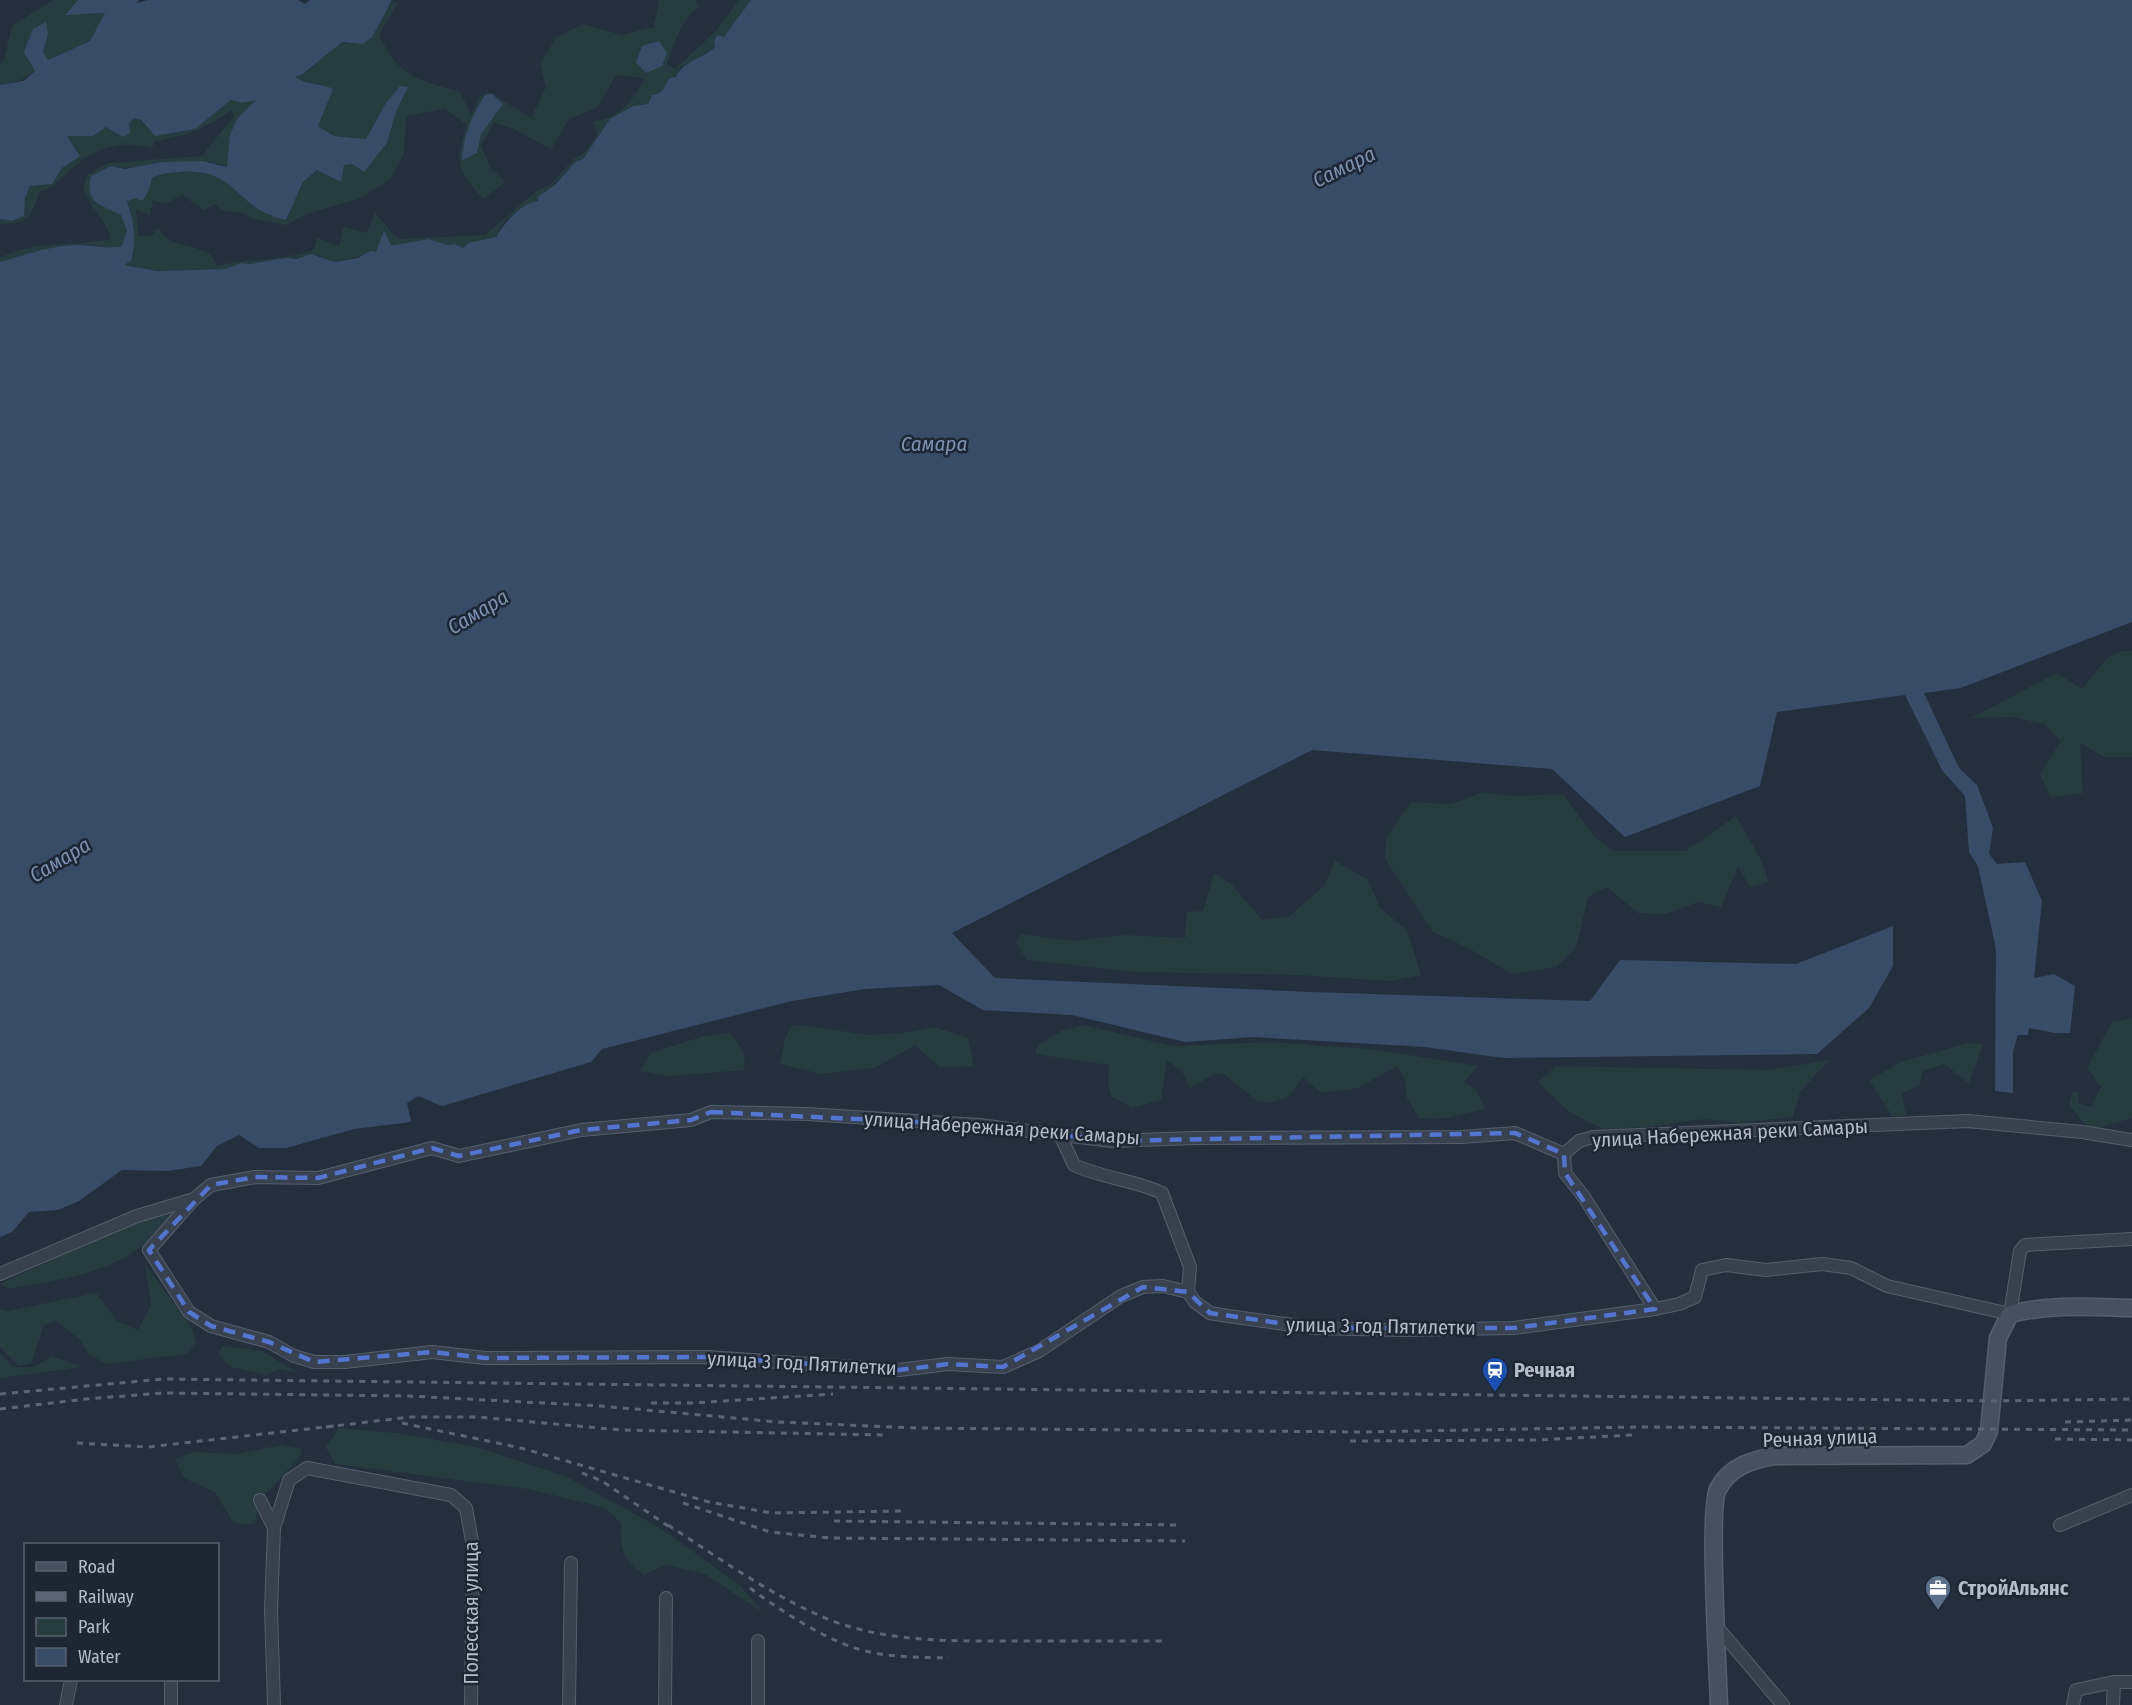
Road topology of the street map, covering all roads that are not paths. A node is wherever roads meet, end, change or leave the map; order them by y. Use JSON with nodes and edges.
{"nodes":[{"id":1,"x":1059,"y":1133,"type":"junction"},
{"id":2,"x":2132,"y":1140,"type":"edge"},
{"id":3,"x":1564,"y":1154,"type":"junction"},
{"id":4,"x":194,"y":1199,"type":"junction"},
{"id":5,"x":2132,"y":1239,"type":"edge"},
{"id":6,"x":0,"y":1274,"type":"edge"},
{"id":7,"x":1188,"y":1292,"type":"junction"},
{"id":8,"x":2132,"y":1308,"type":"edge"},
{"id":9,"x":1655,"y":1309,"type":"junction"},
{"id":10,"x":2010,"y":1314,"type":"junction"},
{"id":11,"x":2132,"y":1495,"type":"edge"},
{"id":12,"x":260,"y":1500,"type":"dead end"},
{"id":13,"x":2060,"y":1525,"type":"dead end"},
{"id":14,"x":274,"y":1528,"type":"junction"},
{"id":15,"x":571,"y":1563,"type":"dead end"},
{"id":16,"x":666,"y":1598,"type":"dead end"},
{"id":17,"x":1718,"y":1628,"type":"junction"},
{"id":18,"x":758,"y":1641,"type":"dead end"},
{"id":19,"x":71,"y":1681,"type":"edge"},
{"id":20,"x":171,"y":1681,"type":"edge"},
{"id":21,"x":2114,"y":1682,"type":"junction"},
{"id":22,"x":2132,"y":1682,"type":"edge"},
{"id":23,"x":66,"y":1705,"type":"edge"},
{"id":24,"x":171,"y":1705,"type":"edge"},
{"id":25,"x":274,"y":1705,"type":"edge"},
{"id":26,"x":471,"y":1705,"type":"edge"},
{"id":27,"x":569,"y":1705,"type":"edge"},
{"id":28,"x":665,"y":1705,"type":"edge"},
{"id":29,"x":758,"y":1705,"type":"edge"},
{"id":30,"x":1719,"y":1705,"type":"edge"},
{"id":31,"x":1782,"y":1705,"type":"edge"},
{"id":32,"x":2073,"y":1705,"type":"edge"},
{"id":33,"x":2113,"y":1705,"type":"edge"}],
"edges":[{"from":1,"to":3,"type":"street","name":"улица Набережная реки Самары"},
{"from":1,"to":4,"type":"street","name":"улица Набережная реки Самары"},
{"from":1,"to":7,"type":"street"},
{"from":2,"to":3,"type":"street","name":"улица Набережная реки Самары"},
{"from":3,"to":9,"type":"street"},
{"from":4,"to":6,"type":"street","name":"улица Набережная реки Самары"},
{"from":4,"to":7,"type":"street","name":"улица 3 год Пятилетки"},
{"from":5,"to":10,"type":"street"},
{"from":7,"to":9,"type":"street","name":"улица 3 год Пятилетки"},
{"from":8,"to":10,"type":"street"},
{"from":9,"to":10,"type":"street","name":"улица 3 год Пятилетки"},
{"from":10,"to":17,"type":"street","name":"Речная улица"},
{"from":11,"to":13,"type":"street"},
{"from":12,"to":14,"type":"street"},
{"from":14,"to":25,"type":"street"},
{"from":14,"to":26,"type":"street","name":"Полесская улица"},
{"from":15,"to":27,"type":"street"},
{"from":16,"to":28,"type":"street"},
{"from":17,"to":30,"type":"street","name":"Речная улица"},
{"from":17,"to":31,"type":"street"},
{"from":18,"to":29,"type":"street"},
{"from":19,"to":23,"type":"street"},
{"from":20,"to":24,"type":"street"},
{"from":21,"to":22,"type":"street"},
{"from":21,"to":32,"type":"street"},
{"from":21,"to":33,"type":"street"}]}
